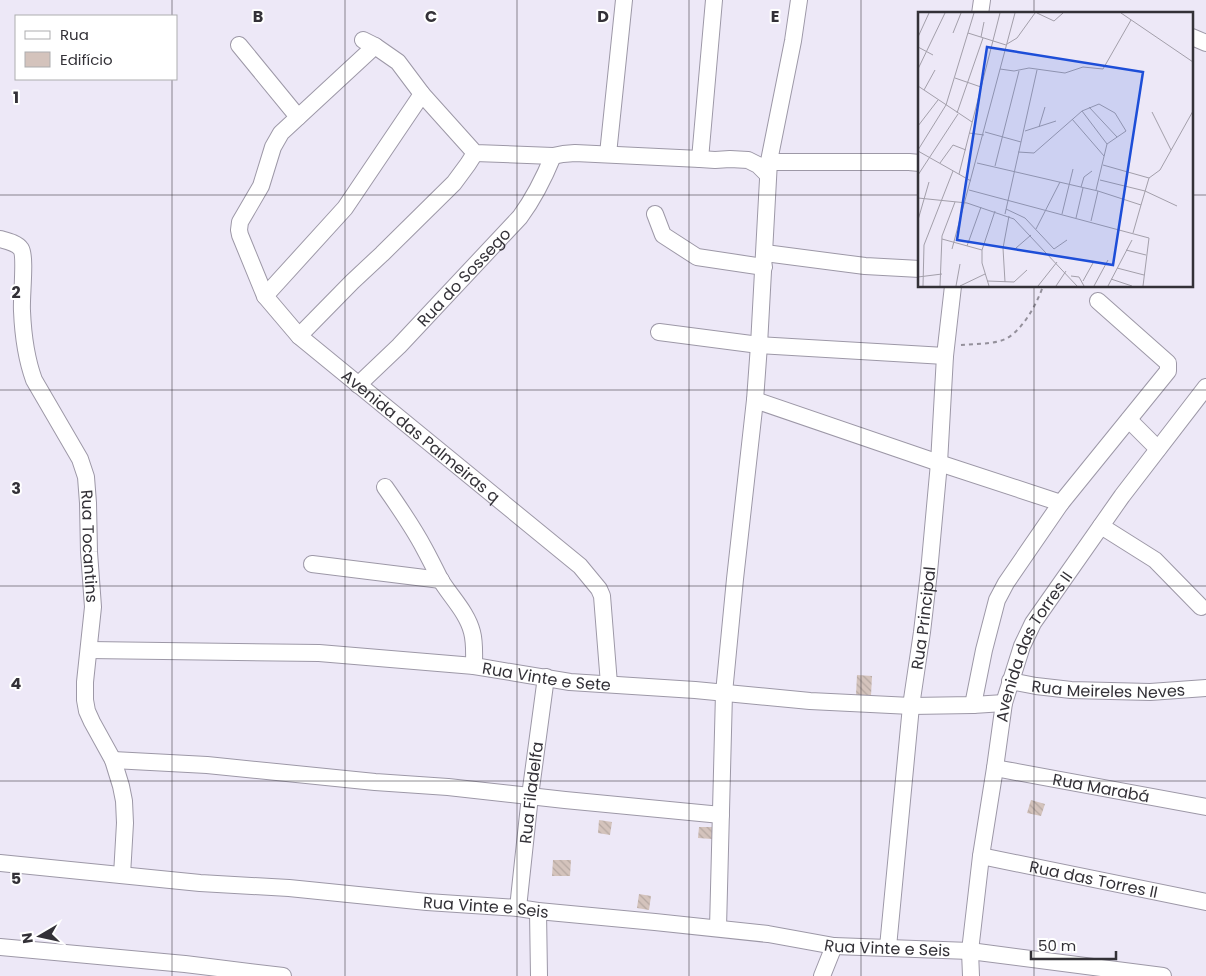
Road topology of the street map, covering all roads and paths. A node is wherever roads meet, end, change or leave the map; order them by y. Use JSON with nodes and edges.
{"nodes":[{"id":1,"x":624,"y":0,"type":"edge"},
{"id":2,"x":714,"y":0,"type":"edge"},
{"id":3,"x":800,"y":0,"type":"edge"},
{"id":4,"x":1194,"y":38,"type":"edge"},
{"id":5,"x":1206,"y":43,"type":"edge"},
{"id":6,"x":239,"y":45,"type":"dead end"},
{"id":7,"x":422,"y":94,"type":"junction"},
{"id":8,"x":298,"y":117,"type":"junction"},
{"id":9,"x":475,"y":153,"type":"junction"},
{"id":10,"x":608,"y":154,"type":"junction"},
{"id":11,"x":553,"y":156,"type":"junction"},
{"id":12,"x":700,"y":159,"type":"junction"},
{"id":13,"x":918,"y":163,"type":"edge"},
{"id":14,"x":769,"y":168,"type":"junction"},
{"id":15,"x":655,"y":214,"type":"dead end"},
{"id":16,"x":0,"y":239,"type":"edge"},
{"id":17,"x":764,"y":260,"type":"junction"},
{"id":18,"x":918,"y":269,"type":"edge"},
{"id":19,"x":953,"y":288,"type":"edge"},
{"id":20,"x":1042,"y":288,"type":"edge"},
{"id":21,"x":265,"y":296,"type":"junction"},
{"id":22,"x":1098,"y":301,"type":"dead end"},
{"id":23,"x":659,"y":332,"type":"dead end"},
{"id":24,"x":299,"y":336,"type":"junction"},
{"id":25,"x":759,"y":345,"type":"junction"},
{"id":26,"x":946,"y":351,"type":"junction"},
{"id":27,"x":358,"y":385,"type":"junction"},
{"id":28,"x":1206,"y":387,"type":"edge"},
{"id":29,"x":755,"y":400,"type":"junction"},
{"id":30,"x":1129,"y":420,"type":"junction"},
{"id":31,"x":1158,"y":449,"type":"junction"},
{"id":32,"x":939,"y":463,"type":"junction"},
{"id":33,"x":385,"y":487,"type":"dead end"},
{"id":34,"x":1061,"y":503,"type":"junction"},
{"id":35,"x":1101,"y":526,"type":"junction"},
{"id":36,"x":312,"y":564,"type":"dead end"},
{"id":37,"x":441,"y":580,"type":"junction"},
{"id":38,"x":1201,"y":607,"type":"dead end"},
{"id":39,"x":89,"y":650,"type":"junction"},
{"id":40,"x":474,"y":666,"type":"junction"},
{"id":41,"x":546,"y":677,"type":"junction"},
{"id":42,"x":1010,"y":681,"type":"junction"},
{"id":43,"x":609,"y":684,"type":"junction"},
{"id":44,"x":1206,"y":688,"type":"edge"},
{"id":45,"x":724,"y":694,"type":"junction"},
{"id":46,"x":1004,"y":703,"type":"junction"},
{"id":47,"x":973,"y":705,"type":"junction"},
{"id":48,"x":911,"y":706,"type":"junction"},
{"id":49,"x":113,"y":760,"type":"junction"},
{"id":50,"x":995,"y":768,"type":"junction"},
{"id":51,"x":530,"y":796,"type":"junction"},
{"id":52,"x":1206,"y":807,"type":"edge"},
{"id":53,"x":721,"y":815,"type":"junction"},
{"id":54,"x":981,"y":856,"type":"junction"},
{"id":55,"x":0,"y":863,"type":"edge"},
{"id":56,"x":122,"y":875,"type":"junction"},
{"id":57,"x":1206,"y":902,"type":"edge"},
{"id":58,"x":518,"y":908,"type":"junction"},
{"id":59,"x":538,"y":911,"type":"junction"},
{"id":60,"x":718,"y":928,"type":"junction"},
{"id":61,"x":834,"y":946,"type":"junction"},
{"id":62,"x":0,"y":947,"type":"edge"},
{"id":63,"x":888,"y":947,"type":"junction"},
{"id":64,"x":970,"y":951,"type":"junction"},
{"id":65,"x":246,"y":974,"type":"edge"},
{"id":66,"x":283,"y":976,"type":"edge"},
{"id":67,"x":539,"y":976,"type":"edge"},
{"id":68,"x":822,"y":976,"type":"edge"},
{"id":69,"x":971,"y":976,"type":"edge"},
{"id":70,"x":1163,"y":976,"type":"edge"}],
"edges":[{"from":1,"to":10,"type":"street"},
{"from":2,"to":12,"type":"street"},
{"from":3,"to":14,"type":"street"},
{"from":4,"to":5,"type":"street"},
{"from":6,"to":8,"type":"street"},
{"from":7,"to":8,"type":"street","name":"Avenida das Palmeiras q"},
{"from":7,"to":9,"type":"street"},
{"from":7,"to":21,"type":"street"},
{"from":8,"to":21,"type":"street","name":"Avenida das Palmeiras q"},
{"from":9,"to":11,"type":"street"},
{"from":9,"to":24,"type":"street"},
{"from":10,"to":11,"type":"street"},
{"from":10,"to":12,"type":"street"},
{"from":11,"to":27,"type":"street","name":"Rua do Sossego"},
{"from":12,"to":14,"type":"street"},
{"from":13,"to":14,"type":"street"},
{"from":14,"to":17,"type":"street"},
{"from":15,"to":17,"type":"street"},
{"from":16,"to":39,"type":"street","name":"Rua Tocantins"},
{"from":17,"to":18,"type":"street"},
{"from":17,"to":25,"type":"street"},
{"from":19,"to":26,"type":"street","name":"Rua Principal"},
{"from":20,"to":26,"type":"path"},
{"from":21,"to":24,"type":"street","name":"Avenida das Palmeiras q"},
{"from":22,"to":30,"type":"street"},
{"from":23,"to":25,"type":"street"},
{"from":24,"to":27,"type":"street","name":"Avenida das Palmeiras q"},
{"from":25,"to":26,"type":"street"},
{"from":25,"to":29,"type":"street"},
{"from":26,"to":32,"type":"street","name":"Rua Principal"},
{"from":27,"to":43,"type":"street","name":"Avenida das Palmeiras q"},
{"from":28,"to":31,"type":"street","name":"Avenida das Torres II"},
{"from":29,"to":32,"type":"street"},
{"from":29,"to":45,"type":"street"},
{"from":30,"to":31,"type":"street"},
{"from":30,"to":34,"type":"street"},
{"from":31,"to":35,"type":"street","name":"Avenida das Torres II"},
{"from":32,"to":34,"type":"street"},
{"from":32,"to":48,"type":"street","name":"Rua Principal"},
{"from":33,"to":37,"type":"street"},
{"from":34,"to":47,"type":"street"},
{"from":35,"to":38,"type":"street"},
{"from":35,"to":42,"type":"street","name":"Avenida das Torres II"},
{"from":36,"to":37,"type":"street"},
{"from":37,"to":40,"type":"street"},
{"from":39,"to":40,"type":"street","name":"Rua Vinte e Sete"},
{"from":39,"to":49,"type":"street","name":"Rua Tocantins"},
{"from":40,"to":41,"type":"street","name":"Rua Vinte e Sete"},
{"from":41,"to":43,"type":"street","name":"Rua Vinte e Sete"},
{"from":41,"to":51,"type":"street","name":"Rua Filadelfa"},
{"from":42,"to":44,"type":"street","name":"Rua Meireles Neves"},
{"from":42,"to":46,"type":"street","name":"Avenida das Torres II"},
{"from":43,"to":45,"type":"street","name":"Rua Vinte e Sete"},
{"from":45,"to":48,"type":"street","name":"Rua Vinte e Sete"},
{"from":45,"to":53,"type":"street"},
{"from":46,"to":47,"type":"street","name":"Rua Vinte e Sete"},
{"from":46,"to":50,"type":"street","name":"Avenida das Torres II"},
{"from":47,"to":48,"type":"street","name":"Rua Vinte e Sete"},
{"from":48,"to":63,"type":"street","name":"Rua Principal"},
{"from":49,"to":51,"type":"street"},
{"from":49,"to":56,"type":"street","name":"Rua Tocantins"},
{"from":50,"to":52,"type":"street","name":"Rua Marabá"},
{"from":50,"to":54,"type":"street","name":"Avenida das Torres II"},
{"from":51,"to":53,"type":"street"},
{"from":51,"to":58,"type":"street","name":"Rua Filadelfa"},
{"from":53,"to":60,"type":"street"},
{"from":54,"to":57,"type":"street","name":"Rua das Torres II"},
{"from":54,"to":64,"type":"street","name":"Avenida das Torres II"},
{"from":55,"to":56,"type":"street","name":"Rua Vinte e Seis"},
{"from":56,"to":58,"type":"street","name":"Rua Vinte e Seis"},
{"from":58,"to":59,"type":"street","name":"Rua Vinte e Seis"},
{"from":59,"to":60,"type":"street","name":"Rua Vinte e Seis"},
{"from":59,"to":67,"type":"street"},
{"from":60,"to":61,"type":"street","name":"Rua Vinte e Seis"},
{"from":61,"to":63,"type":"street","name":"Rua Vinte e Seis"},
{"from":61,"to":68,"type":"street"},
{"from":62,"to":65,"type":"street"},
{"from":63,"to":64,"type":"street","name":"Rua Vinte e Seis"},
{"from":64,"to":69,"type":"street","name":"Avenida das Torres II"},
{"from":64,"to":70,"type":"street","name":"Rua Vinte e Seis"},
{"from":65,"to":66,"type":"street"}]}
